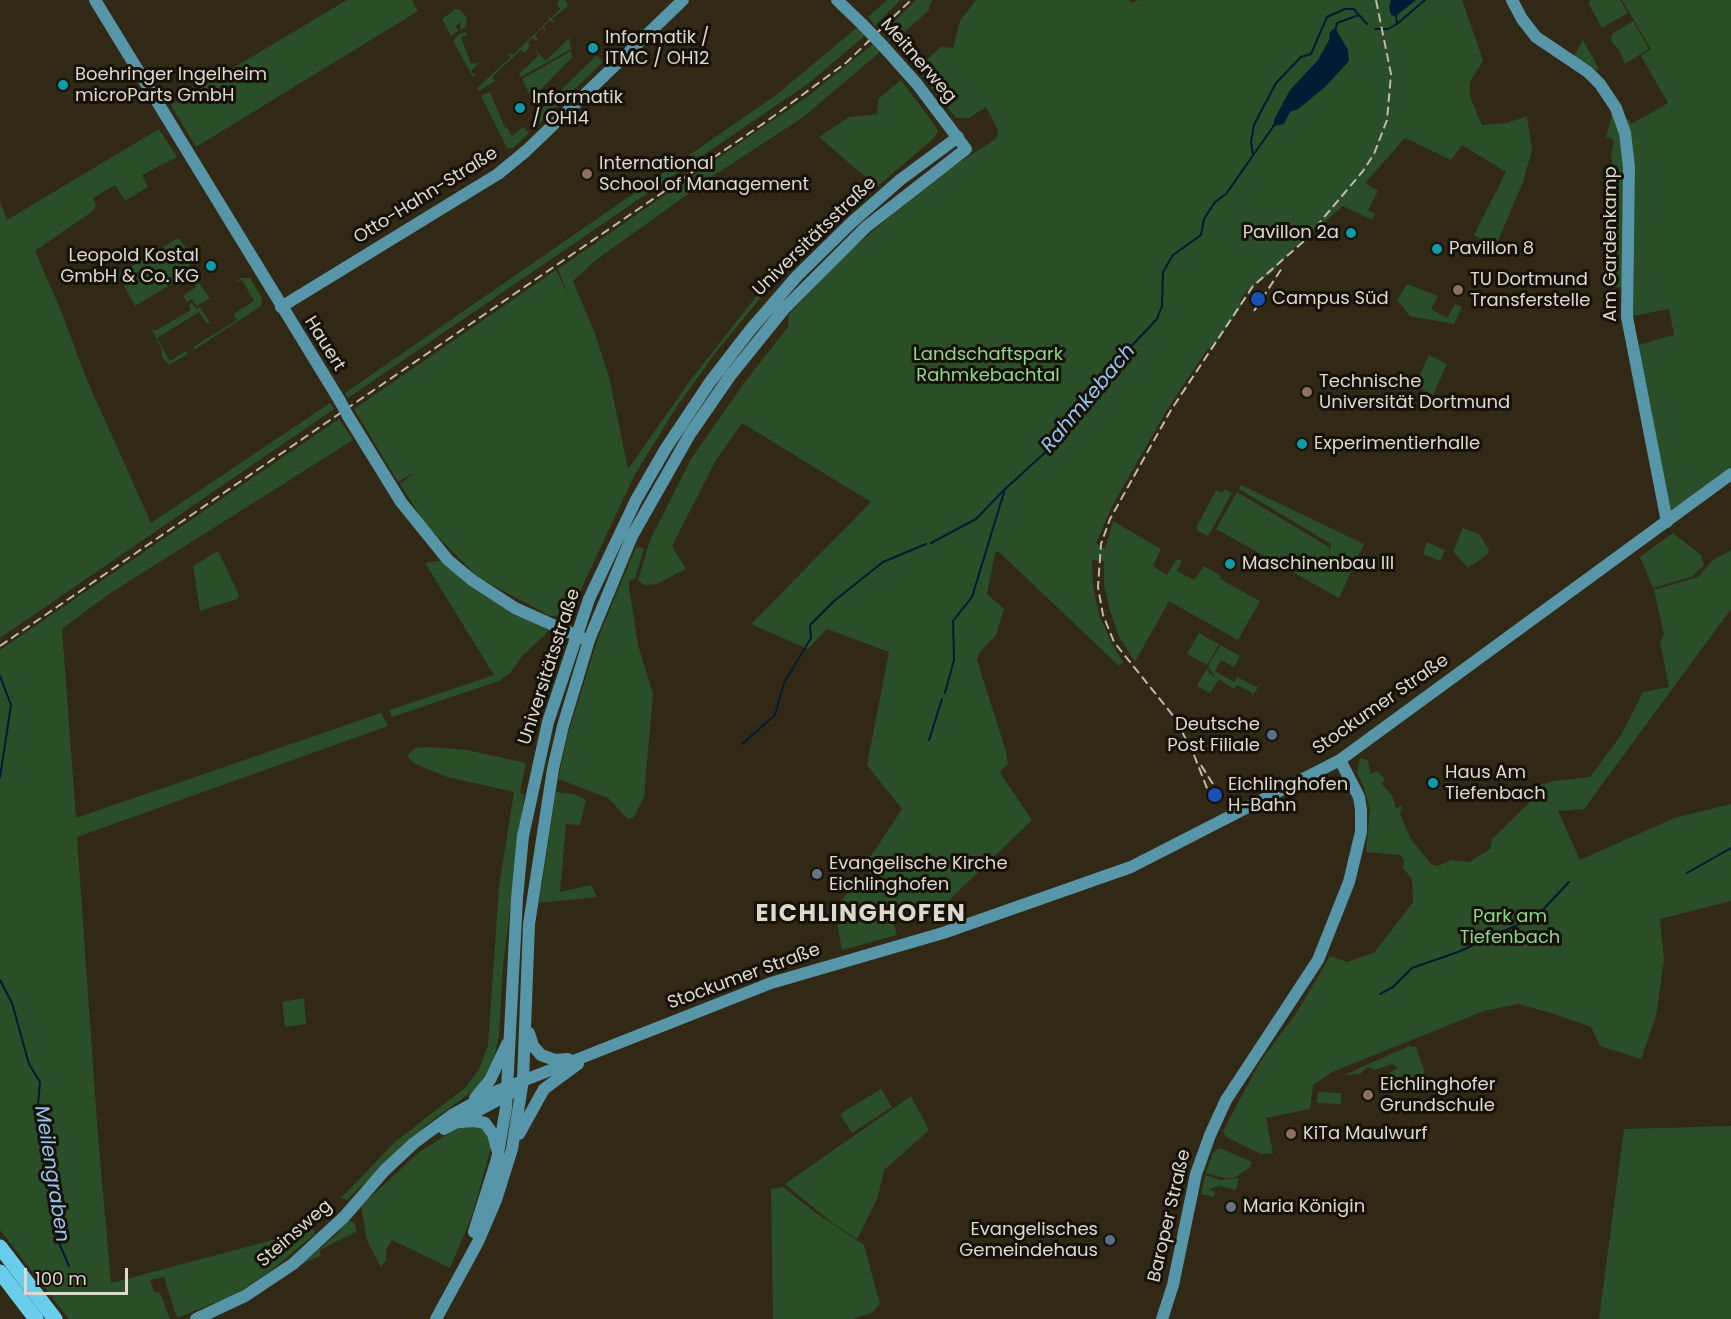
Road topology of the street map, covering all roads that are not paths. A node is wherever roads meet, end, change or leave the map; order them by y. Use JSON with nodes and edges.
{"nodes":[{"id":1,"x":95,"y":0,"type":"edge"},
{"id":2,"x":683,"y":0,"type":"edge"},
{"id":3,"x":837,"y":0,"type":"edge"},
{"id":4,"x":1512,"y":0,"type":"edge"},
{"id":5,"x":958,"y":137,"type":"junction"},
{"id":6,"x":966,"y":149,"type":"joint"},
{"id":7,"x":281,"y":307,"type":"junction"},
{"id":8,"x":1731,"y":474,"type":"edge"},
{"id":9,"x":1667,"y":522,"type":"junction"},
{"id":10,"x":540,"y":620,"type":"junction"},
{"id":11,"x":575,"y":635,"type":"junction"},
{"id":12,"x":589,"y":640,"type":"junction"},
{"id":13,"x":568,"y":658,"type":"junction"},
{"id":14,"x":1340,"y":760,"type":"junction"},
{"id":15,"x":527,"y":1027,"type":"junction"},
{"id":16,"x":509,"y":1037,"type":"junction"},
{"id":17,"x":577,"y":1062,"type":"junction"},
{"id":18,"x":522,"y":1084,"type":"junction"},
{"id":19,"x":508,"y":1090,"type":"junction"},
{"id":20,"x":465,"y":1107,"type":"junction"},
{"id":21,"x":456,"y":1122,"type":"junction"},
{"id":22,"x":512,"y":1149,"type":"junction"},
{"id":23,"x":497,"y":1159,"type":"junction"},
{"id":24,"x":377,"y":1181,"type":"junction"},
{"id":25,"x":0,"y":1247,"type":"edge"},
{"id":26,"x":464,"y":1265,"type":"junction"},
{"id":27,"x":0,"y":1272,"type":"edge"},
{"id":28,"x":36,"y":1319,"type":"edge"},
{"id":29,"x":55,"y":1319,"type":"edge"},
{"id":30,"x":196,"y":1319,"type":"edge"},
{"id":31,"x":436,"y":1319,"type":"edge"},
{"id":32,"x":1162,"y":1319,"type":"edge"}],
"edges":[{"from":1,"to":7,"type":"main road","name":"Hauert"},
{"from":2,"to":7,"type":"main road","name":"Otto-Hahn-Straße"},
{"from":3,"to":5,"type":"main road","name":"Meitnerweg","bridge":true},
{"from":4,"to":9,"type":"main road","name":"Am Gardenkamp"},
{"from":5,"to":6,"type":"main road","name":"Meitnerweg"},
{"from":5,"to":11,"type":"main road","name":"Universitätsstraße"},
{"from":6,"to":12,"type":"main road","name":"Universitätsstraße"},
{"from":7,"to":10,"type":"main road","name":"Hauert","bridge":true},
{"from":8,"to":9,"type":"main road","name":"Stockumer Straße"},
{"from":9,"to":14,"type":"main road","name":"Stockumer Straße"},
{"from":10,"to":11,"type":"main road","name":"Hauert"},
{"from":10,"to":13,"type":"main road"},
{"from":11,"to":12,"type":"main road","name":"Hauert"},
{"from":11,"to":13,"type":"main road","name":"Universitätsstraße"},
{"from":12,"to":15,"type":"main road","name":"Universitätsstraße"},
{"from":13,"to":16,"type":"main road","name":"Universitätsstraße"},
{"from":14,"to":17,"type":"main road","name":"Stockumer Straße"},
{"from":14,"to":32,"type":"main road","name":"Baroper Straße"},
{"from":15,"to":17,"type":"main road","name":"Universitätsstraße"},
{"from":15,"to":18,"type":"main road","name":"Universitätsstraße"},
{"from":16,"to":19,"type":"main road","name":"Universitätsstraße"},
{"from":16,"to":20,"type":"main road"},
{"from":17,"to":18,"type":"main road","name":"Stockumer Straße"},
{"from":17,"to":22,"type":"main road"},
{"from":18,"to":19,"type":"main road","name":"Stockumer Straße"},
{"from":18,"to":22,"type":"main road","name":"Universitätsstraße"},
{"from":19,"to":20,"type":"main road","name":"Steinsweg"},
{"from":19,"to":21,"type":"main road","name":"Steinsweg"},
{"from":19,"to":23,"type":"main road","name":"Universitätsstraße"},
{"from":20,"to":24,"type":"main road","name":"Steinsweg"},
{"from":21,"to":23,"type":"main road"},
{"from":21,"to":24,"type":"main road","name":"Steinsweg"},
{"from":22,"to":26,"type":"main road","name":"Universitätsstraße"},
{"from":23,"to":26,"type":"main road","name":"Universitätsstraße"},
{"from":24,"to":30,"type":"main road","name":"Steinsweg"},
{"from":25,"to":29,"type":"highway"},
{"from":26,"to":31,"type":"main road","name":"Universitätsstraße"},
{"from":27,"to":28,"type":"highway"}]}
